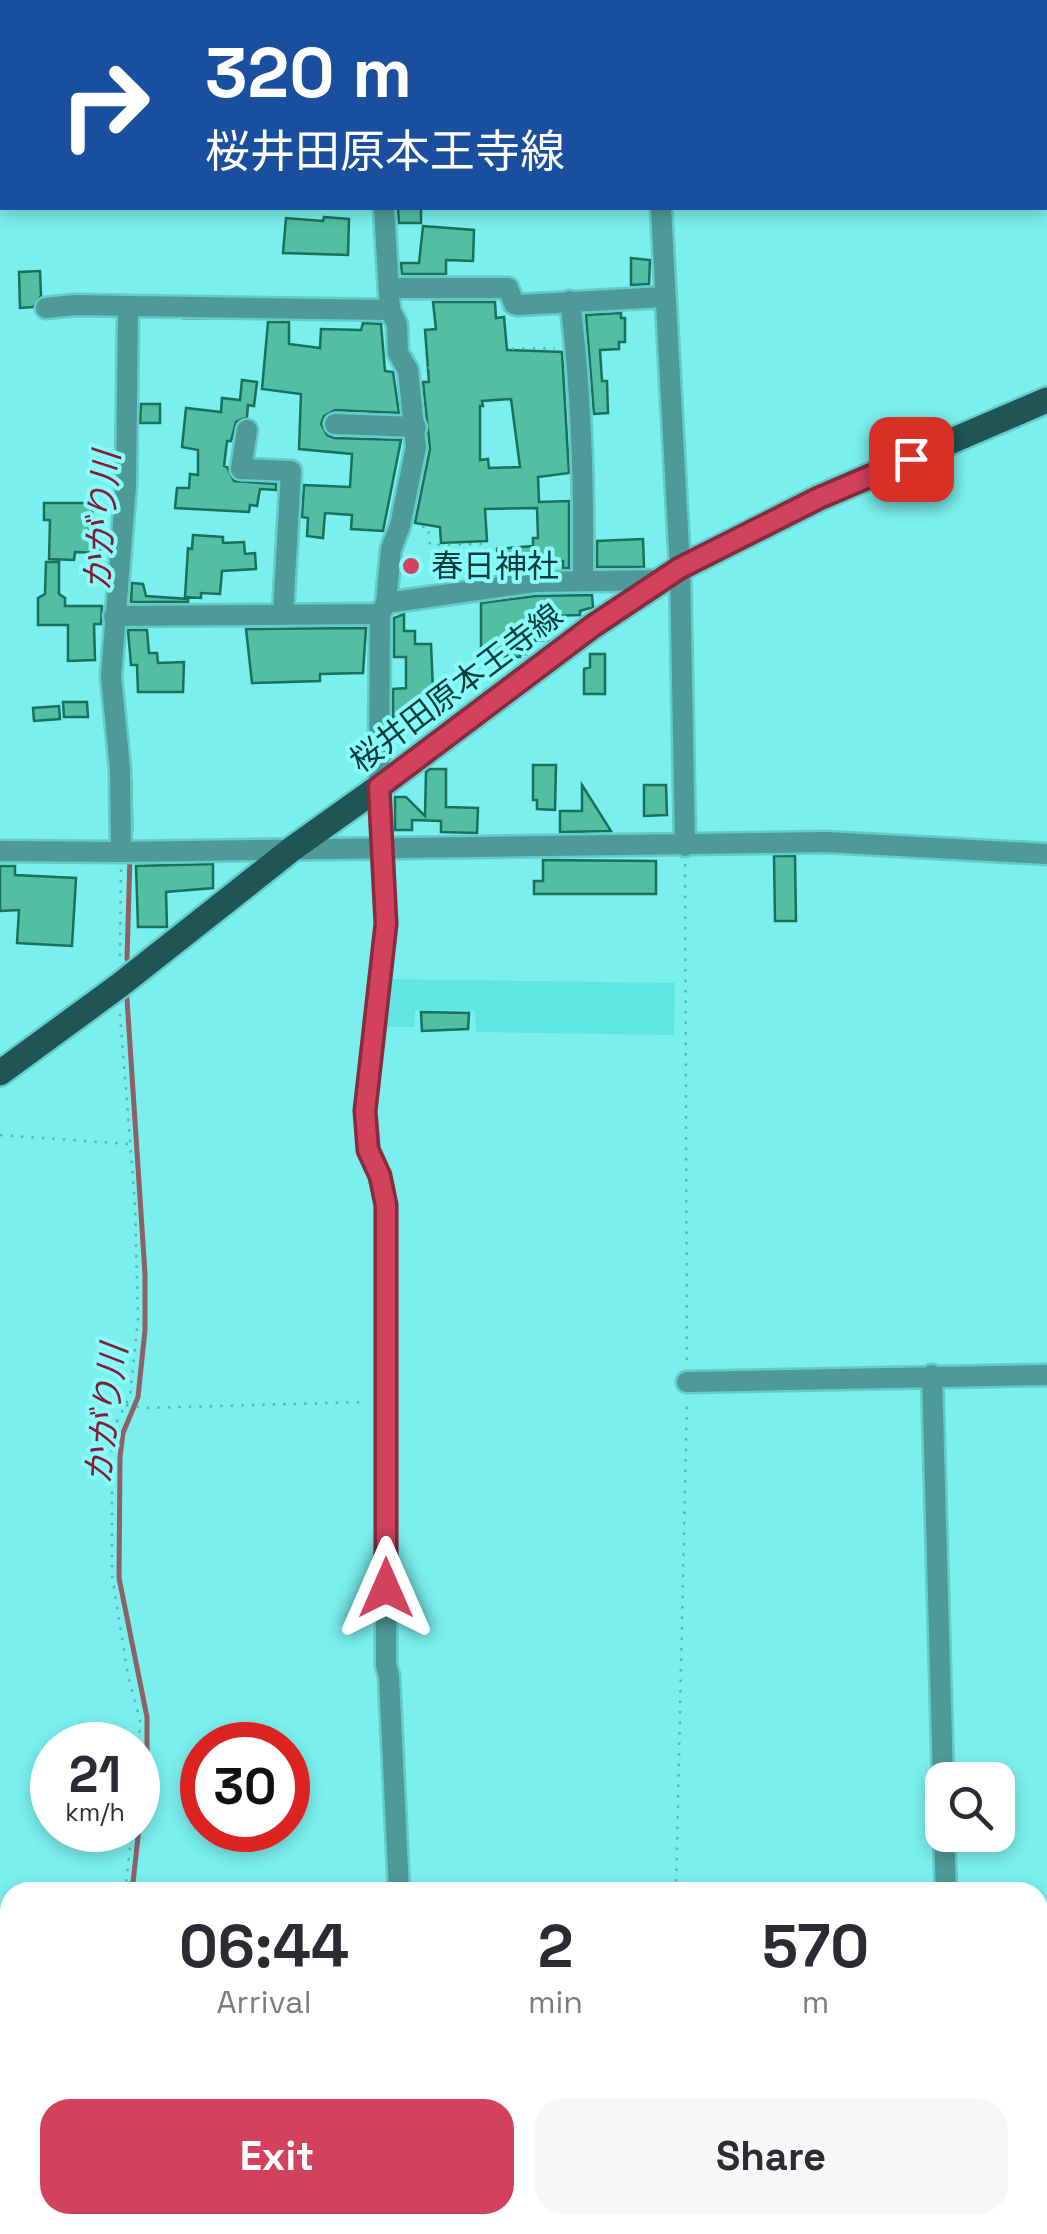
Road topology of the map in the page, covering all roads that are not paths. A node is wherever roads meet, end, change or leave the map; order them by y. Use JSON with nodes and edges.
{"nodes":[{"id":1,"x":384,"y":210,"type":"edge"},
{"id":2,"x":661,"y":210,"type":"edge"},
{"id":3,"x":388,"y":288,"type":"junction"},
{"id":4,"x":664,"y":297,"type":"junction"},
{"id":5,"x":570,"y":302,"type":"junction"},
{"id":6,"x":133,"y":306,"type":"junction"},
{"id":7,"x":46,"y":308,"type":"dead end"},
{"id":8,"x":390,"y":310,"type":"junction"},
{"id":9,"x":1047,"y":400,"type":"edge"},
{"id":10,"x":335,"y":424,"type":"dead end"},
{"id":11,"x":416,"y":427,"type":"junction"},
{"id":12,"x":247,"y":430,"type":"dead end"},
{"id":13,"x":671,"y":574,"type":"junction"},
{"id":14,"x":583,"y":579,"type":"junction"},
{"id":15,"x":383,"y":608,"type":"junction"},
{"id":16,"x":283,"y":614,"type":"junction"},
{"id":17,"x":114,"y":616,"type":"junction"},
{"id":18,"x":379,"y":787,"type":"junction"},
{"id":19,"x":685,"y":846,"type":"junction"},
{"id":20,"x":292,"y":848,"type":"junction"},
{"id":21,"x":381,"y":849,"type":"junction"},
{"id":22,"x":0,"y":850,"type":"edge"},
{"id":23,"x":121,"y":852,"type":"junction"},
{"id":24,"x":1047,"y":854,"type":"edge"},
{"id":25,"x":0,"y":1074,"type":"edge"},
{"id":26,"x":932,"y":1375,"type":"junction"},
{"id":27,"x":1047,"y":1375,"type":"edge"},
{"id":28,"x":687,"y":1382,"type":"road end"},
{"id":29,"x":943,"y":1762,"type":"edge"},
{"id":30,"x":945,"y":1852,"type":"edge"},
{"id":31,"x":399,"y":1882,"type":"edge"},
{"id":32,"x":946,"y":1882,"type":"edge"}],
"edges":[{"from":1,"to":3,"type":"street"},
{"from":2,"to":4,"type":"street"},
{"from":3,"to":5,"type":"street"},
{"from":3,"to":8,"type":"street"},
{"from":4,"to":5,"type":"street"},
{"from":4,"to":13,"type":"street"},
{"from":5,"to":14,"type":"street"},
{"from":6,"to":7,"type":"street"},
{"from":6,"to":8,"type":"street"},
{"from":6,"to":17,"type":"street"},
{"from":8,"to":11,"type":"street"},
{"from":9,"to":13,"type":"main road","name":"桜井田原本王寺線"},
{"from":10,"to":11,"type":"street"},
{"from":11,"to":15,"type":"street"},
{"from":12,"to":16,"type":"street"},
{"from":13,"to":14,"type":"street"},
{"from":13,"to":18,"type":"main road","name":"桜井田原本王寺線"},
{"from":13,"to":19,"type":"street"},
{"from":14,"to":15,"type":"street"},
{"from":15,"to":16,"type":"street"},
{"from":15,"to":18,"type":"street"},
{"from":16,"to":17,"type":"street"},
{"from":17,"to":23,"type":"street"},
{"from":18,"to":20,"type":"main road","name":"桜井田原本王寺線"},
{"from":18,"to":21,"type":"street"},
{"from":19,"to":21,"type":"street"},
{"from":19,"to":24,"type":"street"},
{"from":20,"to":21,"type":"street"},
{"from":20,"to":23,"type":"street"},
{"from":20,"to":25,"type":"main road","name":"桜井田原本王寺線"},
{"from":21,"to":31,"type":"street"},
{"from":22,"to":23,"type":"street"},
{"from":26,"to":27,"type":"street"},
{"from":26,"to":28,"type":"street"},
{"from":26,"to":29,"type":"street"},
{"from":30,"to":32,"type":"street"}]}
